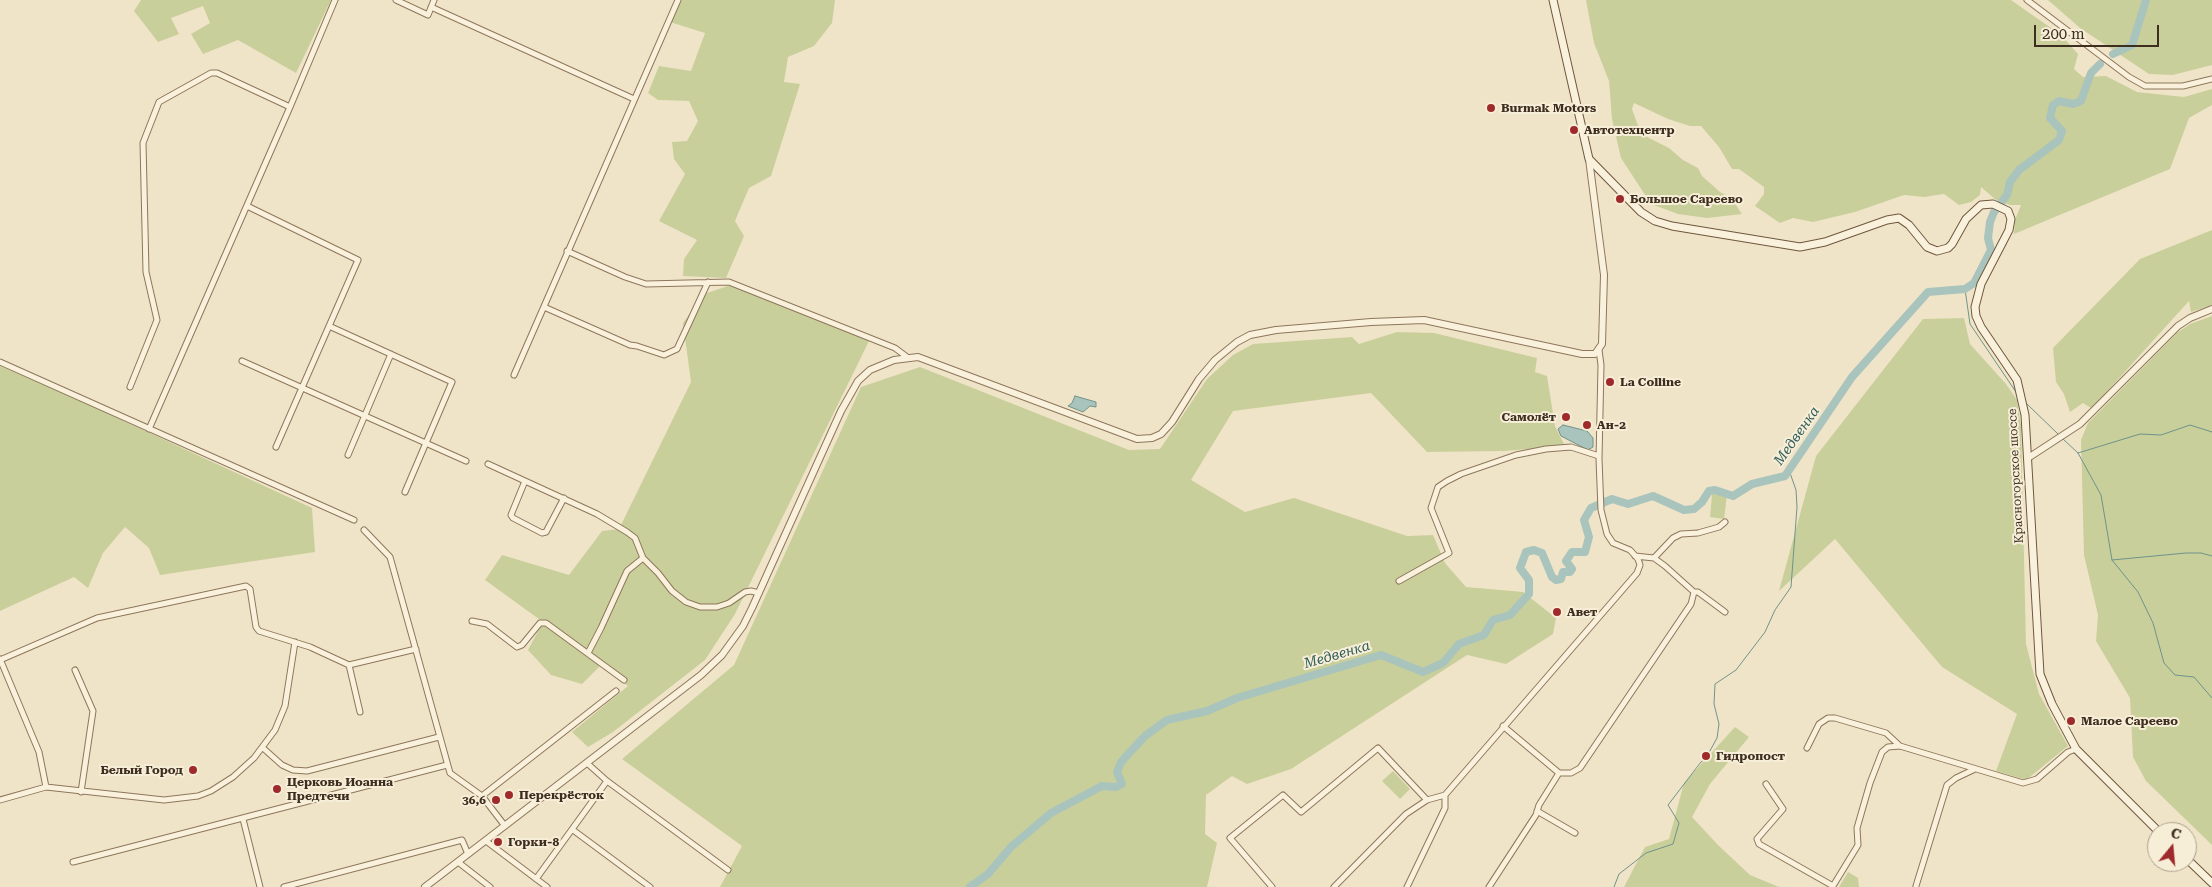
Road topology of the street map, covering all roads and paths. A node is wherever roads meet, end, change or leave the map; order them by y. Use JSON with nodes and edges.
{"nodes":[{"id":1,"x":335,"y":0,"type":"edge"},
{"id":2,"x":396,"y":0,"type":"edge"},
{"id":3,"x":434,"y":0,"type":"edge"},
{"id":4,"x":678,"y":0,"type":"edge"},
{"id":5,"x":1553,"y":0,"type":"edge"},
{"id":6,"x":2027,"y":0,"type":"edge"},
{"id":7,"x":431,"y":7,"type":"junction"},
{"id":8,"x":2212,"y":79,"type":"edge"},
{"id":9,"x":634,"y":98,"type":"junction"},
{"id":10,"x":290,"y":108,"type":"junction"},
{"id":11,"x":1588,"y":159,"type":"junction"},
{"id":12,"x":247,"y":206,"type":"junction"},
{"id":13,"x":568,"y":250,"type":"junction"},
{"id":14,"x":708,"y":282,"type":"junction"},
{"id":15,"x":544,"y":307,"type":"junction"},
{"id":16,"x":2212,"y":309,"type":"edge"},
{"id":17,"x":329,"y":326,"type":"junction"},
{"id":18,"x":1599,"y":350,"type":"junction"},
{"id":19,"x":391,"y":354,"type":"junction"},
{"id":20,"x":907,"y":357,"type":"junction"},
{"id":21,"x":0,"y":362,"type":"edge"},
{"id":22,"x":242,"y":362,"type":"dead end"},
{"id":23,"x":514,"y":375,"type":"dead end"},
{"id":24,"x":130,"y":387,"type":"dead end"},
{"id":25,"x":302,"y":389,"type":"junction"},
{"id":26,"x":364,"y":416,"type":"junction"},
{"id":27,"x":149,"y":429,"type":"junction"},
{"id":28,"x":425,"y":444,"type":"junction"},
{"id":29,"x":276,"y":447,"type":"dead end"},
{"id":30,"x":348,"y":455,"type":"dead end"},
{"id":31,"x":1599,"y":456,"type":"junction"},
{"id":32,"x":2028,"y":458,"type":"junction"},
{"id":33,"x":466,"y":461,"type":"dead end"},
{"id":34,"x":488,"y":464,"type":"dead end"},
{"id":35,"x":525,"y":481,"type":"junction"},
{"id":36,"x":405,"y":492,"type":"dead end"},
{"id":37,"x":564,"y":498,"type":"junction"},
{"id":38,"x":354,"y":520,"type":"dead end"},
{"id":39,"x":1725,"y":522,"type":"dead end"},
{"id":40,"x":364,"y":530,"type":"dead end"},
{"id":41,"x":1635,"y":556,"type":"junction"},
{"id":42,"x":643,"y":558,"type":"junction"},
{"id":43,"x":1654,"y":558,"type":"junction"},
{"id":44,"x":1399,"y":581,"type":"dead end"},
{"id":45,"x":1694,"y":592,"type":"junction"},
{"id":46,"x":759,"y":594,"type":"junction"},
{"id":47,"x":1725,"y":612,"type":"dead end"},
{"id":48,"x":472,"y":621,"type":"dead end"},
{"id":49,"x":295,"y":642,"type":"junction"},
{"id":50,"x":416,"y":649,"type":"junction"},
{"id":51,"x":588,"y":653,"type":"junction"},
{"id":52,"x":0,"y":659,"type":"edge"},
{"id":53,"x":349,"y":665,"type":"junction"},
{"id":54,"x":76,"y":670,"type":"dead end"},
{"id":55,"x":624,"y":680,"type":"dead end"},
{"id":56,"x":616,"y":691,"type":"dead end"},
{"id":57,"x":360,"y":712,"type":"dead end"},
{"id":58,"x":1503,"y":726,"type":"junction"},
{"id":59,"x":439,"y":737,"type":"junction"},
{"id":60,"x":1900,"y":746,"type":"junction"},
{"id":61,"x":263,"y":748,"type":"junction"},
{"id":62,"x":1806,"y":748,"type":"dead end"},
{"id":63,"x":2076,"y":748,"type":"junction"},
{"id":64,"x":588,"y":764,"type":"junction"},
{"id":65,"x":447,"y":765,"type":"junction"},
{"id":66,"x":1976,"y":769,"type":"junction"},
{"id":67,"x":1559,"y":773,"type":"junction"},
{"id":68,"x":607,"y":781,"type":"junction"},
{"id":69,"x":1766,"y":784,"type":"dead end"},
{"id":70,"x":46,"y":787,"type":"junction"},
{"id":71,"x":81,"y":792,"type":"junction"},
{"id":72,"x":1445,"y":795,"type":"junction"},
{"id":73,"x":482,"y":796,"type":"junction"},
{"id":74,"x":0,"y":800,"type":"edge"},
{"id":75,"x":1427,"y":800,"type":"junction"},
{"id":76,"x":1537,"y":811,"type":"junction"},
{"id":77,"x":243,"y":819,"type":"junction"},
{"id":78,"x":2149,"y":822,"type":"edge"},
{"id":79,"x":505,"y":826,"type":"junction"},
{"id":80,"x":573,"y":830,"type":"junction"},
{"id":81,"x":1575,"y":833,"type":"dead end"},
{"id":82,"x":486,"y":841,"type":"junction"},
{"id":83,"x":468,"y":854,"type":"junction"},
{"id":84,"x":73,"y":862,"type":"dead end"},
{"id":85,"x":458,"y":862,"type":"junction"},
{"id":86,"x":2197,"y":869,"type":"edge"},
{"id":87,"x":728,"y":870,"type":"dead end"},
{"id":88,"x":536,"y":879,"type":"junction"},
{"id":89,"x":2212,"y":883,"type":"edge"},
{"id":90,"x":1916,"y":886,"type":"edge"},
{"id":91,"x":260,"y":887,"type":"edge"},
{"id":92,"x":284,"y":887,"type":"edge"},
{"id":93,"x":426,"y":887,"type":"edge"},
{"id":94,"x":490,"y":887,"type":"edge"},
{"id":95,"x":547,"y":887,"type":"edge"},
{"id":96,"x":650,"y":887,"type":"edge"},
{"id":97,"x":1272,"y":887,"type":"edge"},
{"id":98,"x":1334,"y":887,"type":"edge"},
{"id":99,"x":1407,"y":887,"type":"edge"},
{"id":100,"x":1489,"y":887,"type":"edge"}],
"edges":[{"from":1,"to":10,"type":"street"},
{"from":2,"to":7,"type":"street"},
{"from":3,"to":7,"type":"street"},
{"from":4,"to":9,"type":"street"},
{"from":5,"to":11,"type":"main road"},
{"from":6,"to":8,"type":"street"},
{"from":7,"to":9,"type":"street"},
{"from":9,"to":13,"type":"street"},
{"from":10,"to":12,"type":"street"},
{"from":10,"to":24,"type":"street"},
{"from":11,"to":18,"type":"street"},
{"from":11,"to":32,"type":"main road","name":"Красногорское шоссе"},
{"from":12,"to":17,"type":"street"},
{"from":12,"to":27,"type":"street"},
{"from":13,"to":14,"type":"street"},
{"from":13,"to":15,"type":"street"},
{"from":14,"to":15,"type":"street"},
{"from":14,"to":20,"type":"street"},
{"from":15,"to":23,"type":"street"},
{"from":16,"to":32,"type":"street"},
{"from":17,"to":19,"type":"street"},
{"from":17,"to":25,"type":"street"},
{"from":18,"to":20,"type":"street"},
{"from":18,"to":31,"type":"street"},
{"from":19,"to":26,"type":"street"},
{"from":19,"to":28,"type":"street"},
{"from":20,"to":46,"type":"street"},
{"from":21,"to":27,"type":"street"},
{"from":22,"to":25,"type":"street"},
{"from":25,"to":26,"type":"street"},
{"from":25,"to":29,"type":"street"},
{"from":26,"to":28,"type":"street"},
{"from":26,"to":30,"type":"street"},
{"from":27,"to":38,"type":"street"},
{"from":28,"to":33,"type":"street"},
{"from":28,"to":36,"type":"street"},
{"from":31,"to":41,"type":"street"},
{"from":31,"to":44,"type":"street"},
{"from":32,"to":63,"type":"main road","name":"Красногорское шоссе"},
{"from":34,"to":35,"type":"street"},
{"from":35,"to":37,"type":"street"},
{"from":35,"to":37,"type":"street"},
{"from":37,"to":42,"type":"street"},
{"from":39,"to":43,"type":"street"},
{"from":40,"to":50,"type":"street"},
{"from":41,"to":43,"type":"street"},
{"from":41,"to":58,"type":"street"},
{"from":42,"to":46,"type":"street"},
{"from":42,"to":51,"type":"street"},
{"from":43,"to":45,"type":"street"},
{"from":45,"to":47,"type":"street"},
{"from":45,"to":67,"type":"street"},
{"from":46,"to":64,"type":"street"},
{"from":48,"to":51,"type":"street"},
{"from":49,"to":52,"type":"street"},
{"from":49,"to":53,"type":"street"},
{"from":49,"to":61,"type":"street"},
{"from":50,"to":53,"type":"street"},
{"from":50,"to":59,"type":"street"},
{"from":51,"to":55,"type":"street"},
{"from":52,"to":70,"type":"street"},
{"from":53,"to":57,"type":"street"},
{"from":54,"to":71,"type":"street"},
{"from":56,"to":73,"type":"street"},
{"from":58,"to":67,"type":"street"},
{"from":58,"to":72,"type":"street"},
{"from":59,"to":61,"type":"street"},
{"from":59,"to":65,"type":"street"},
{"from":60,"to":62,"type":"street"},
{"from":60,"to":66,"type":"street"},
{"from":60,"to":69,"type":"street"},
{"from":61,"to":71,"type":"street"},
{"from":63,"to":66,"type":"street"},
{"from":63,"to":78,"type":"main road","name":"Красногорское шоссе"},
{"from":64,"to":68,"type":"street"},
{"from":64,"to":79,"type":"street"},
{"from":65,"to":73,"type":"street"},
{"from":65,"to":77,"type":"street"},
{"from":66,"to":90,"type":"street"},
{"from":67,"to":76,"type":"street"},
{"from":68,"to":80,"type":"street"},
{"from":68,"to":87,"type":"street"},
{"from":70,"to":71,"type":"street"},
{"from":70,"to":74,"type":"street"},
{"from":72,"to":75,"type":"street"},
{"from":72,"to":99,"type":"street"},
{"from":73,"to":79,"type":"street"},
{"from":75,"to":97,"type":"street"},
{"from":75,"to":98,"type":"street"},
{"from":76,"to":81,"type":"street"},
{"from":76,"to":100,"type":"street"},
{"from":77,"to":84,"type":"street"},
{"from":77,"to":91,"type":"street"},
{"from":79,"to":82,"type":"street"},
{"from":80,"to":88,"type":"street"},
{"from":80,"to":96,"type":"street"},
{"from":82,"to":83,"type":"street"},
{"from":82,"to":88,"type":"street"},
{"from":83,"to":85,"type":"street"},
{"from":83,"to":92,"type":"street"},
{"from":85,"to":93,"type":"street"},
{"from":85,"to":94,"type":"street"},
{"from":86,"to":89,"type":"main road"},
{"from":88,"to":95,"type":"street"}]}
